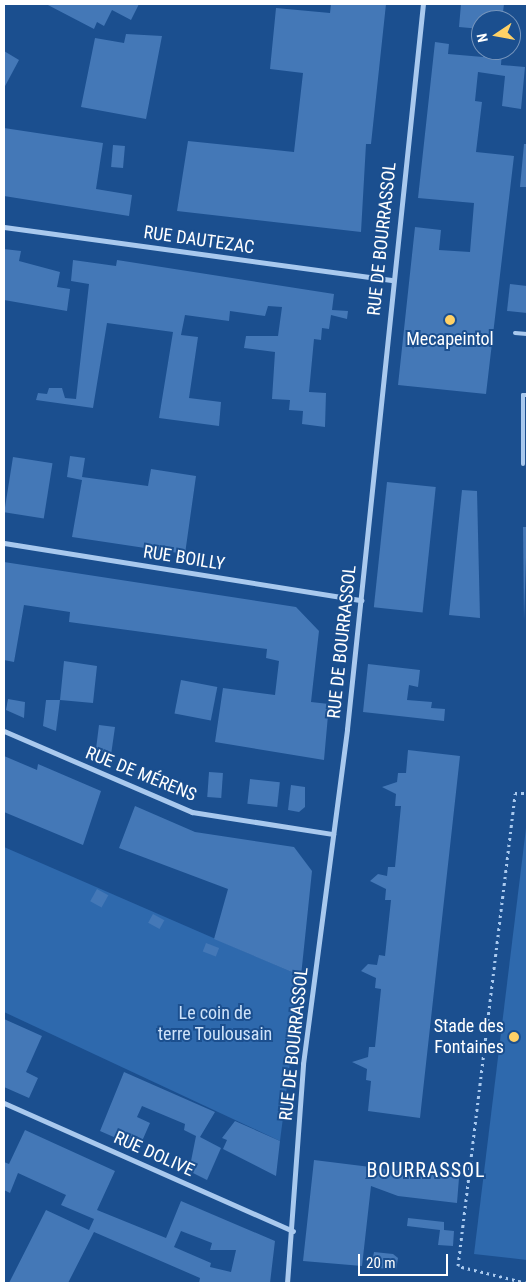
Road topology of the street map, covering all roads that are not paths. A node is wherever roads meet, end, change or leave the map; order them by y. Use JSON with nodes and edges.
{"nodes":[{"id":1,"x":423,"y":4,"type":"edge"},
{"id":2,"x":4,"y":227,"type":"edge"},
{"id":3,"x":391,"y":280,"type":"junction"},
{"id":4,"x":515,"y":333,"type":"dead end"},
{"id":5,"x":527,"y":334,"type":"edge"},
{"id":6,"x":527,"y":395,"type":"edge"},
{"id":7,"x":522,"y":464,"type":"dead end"},
{"id":8,"x":4,"y":543,"type":"edge"},
{"id":9,"x":361,"y":600,"type":"junction"},
{"id":10,"x":4,"y":731,"type":"edge"},
{"id":11,"x":333,"y":834,"type":"junction"},
{"id":12,"x":4,"y":1103,"type":"edge"},
{"id":13,"x":293,"y":1231,"type":"junction"},
{"id":14,"x":287,"y":1283,"type":"edge"}],
"edges":[{"from":1,"to":3,"type":"street","name":"RUE DE BOURRASSOL"},
{"from":2,"to":3,"type":"street","name":"RUE DAUTEZAC"},
{"from":3,"to":9,"type":"street","name":"RUE DE BOURRASSOL"},
{"from":4,"to":5,"type":"lane"},
{"from":6,"to":7,"type":"lane"},
{"from":8,"to":9,"type":"street","name":"RUE BOILLY"},
{"from":9,"to":11,"type":"street","name":"RUE DE BOURRASSOL"},
{"from":10,"to":11,"type":"street","name":"RUE DE MÉRENS"},
{"from":11,"to":13,"type":"street","name":"RUE DE BOURRASSOL"},
{"from":12,"to":13,"type":"street","name":"RUE DOLIVE"},
{"from":13,"to":14,"type":"street","name":"RUE DE BOURRASSOL"}]}
